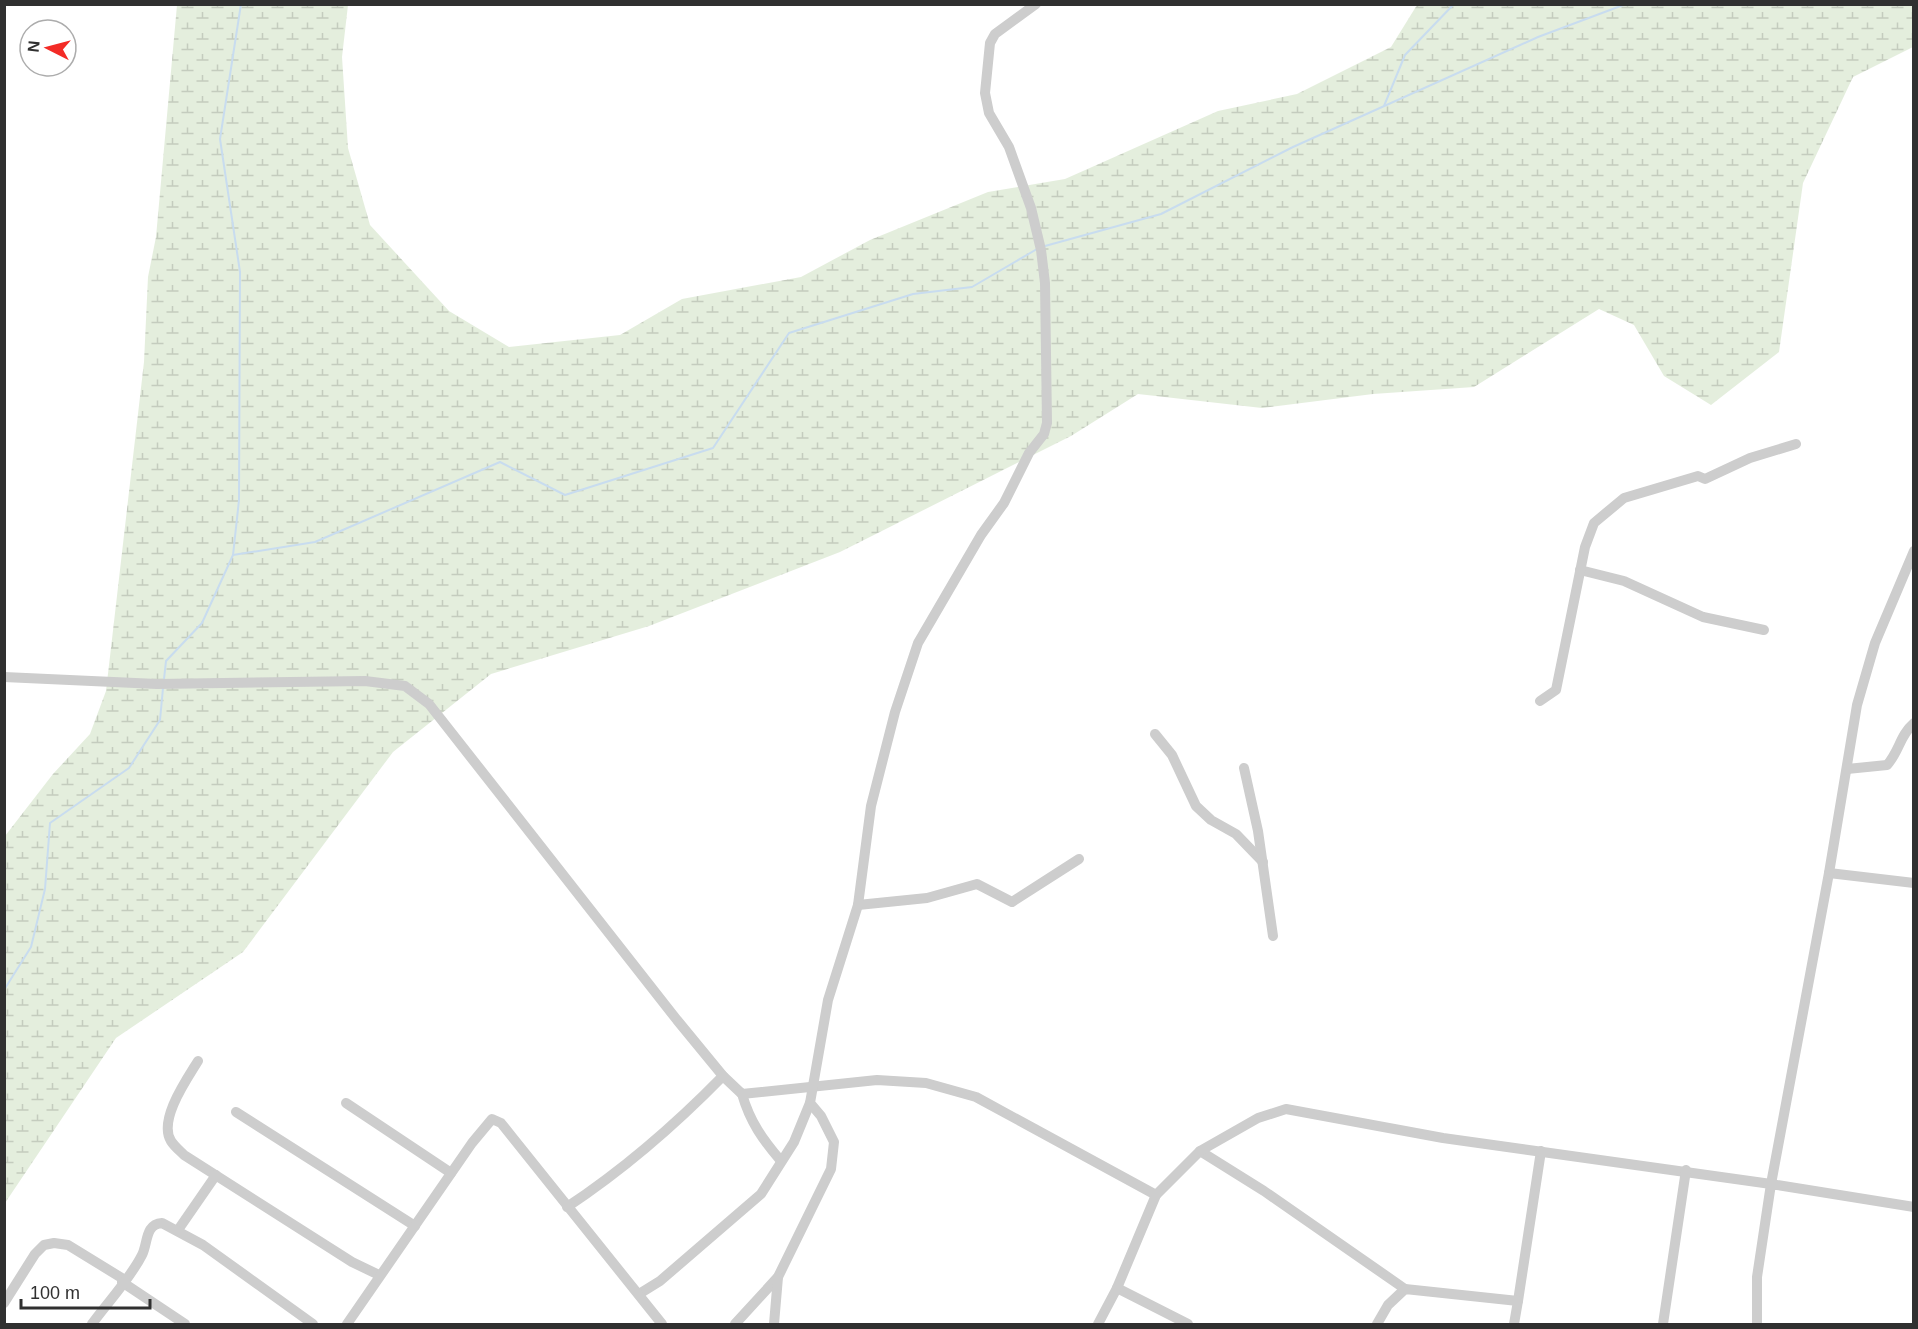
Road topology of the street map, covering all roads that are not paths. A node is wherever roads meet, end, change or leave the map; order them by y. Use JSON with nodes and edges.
{"nodes":[{"id":1,"x":1036,"y":4,"type":"edge"},
{"id":2,"x":1796,"y":444,"type":"dead end"},
{"id":3,"x":1914,"y":551,"type":"edge"},
{"id":4,"x":1580,"y":570,"type":"junction"},
{"id":5,"x":1764,"y":630,"type":"dead end"},
{"id":6,"x":4,"y":677,"type":"edge"},
{"id":7,"x":1540,"y":701,"type":"dead end"},
{"id":8,"x":1914,"y":723,"type":"edge"},
{"id":9,"x":1155,"y":734,"type":"dead end"},
{"id":10,"x":1244,"y":768,"type":"dead end"},
{"id":11,"x":1847,"y":769,"type":"junction"},
{"id":12,"x":1079,"y":859,"type":"dead end"},
{"id":13,"x":1263,"y":862,"type":"junction"},
{"id":14,"x":1829,"y":873,"type":"junction"},
{"id":15,"x":1914,"y":883,"type":"edge"},
{"id":16,"x":858,"y":905,"type":"junction"},
{"id":17,"x":1273,"y":936,"type":"dead end"},
{"id":18,"x":198,"y":1061,"type":"dead end"},
{"id":19,"x":723,"y":1076,"type":"junction"},
{"id":20,"x":811,"y":1088,"type":"junction"},
{"id":21,"x":742,"y":1094,"type":"junction"},
{"id":22,"x":346,"y":1103,"type":"dead end"},
{"id":23,"x":810,"y":1103,"type":"junction"},
{"id":24,"x":236,"y":1112,"type":"dead end"},
{"id":25,"x":1200,"y":1151,"type":"junction"},
{"id":26,"x":1542,"y":1151,"type":"junction"},
{"id":27,"x":781,"y":1161,"type":"junction"},
{"id":28,"x":1686,"y":1170,"type":"junction"},
{"id":29,"x":451,"y":1173,"type":"junction"},
{"id":30,"x":216,"y":1175,"type":"junction"},
{"id":31,"x":1771,"y":1184,"type":"junction"},
{"id":32,"x":1156,"y":1195,"type":"junction"},
{"id":33,"x":567,"y":1207,"type":"junction"},
{"id":34,"x":1914,"y":1207,"type":"edge"},
{"id":35,"x":415,"y":1226,"type":"junction"},
{"id":36,"x":178,"y":1230,"type":"junction"},
{"id":37,"x":379,"y":1275,"type":"junction"},
{"id":38,"x":778,"y":1277,"type":"junction"},
{"id":39,"x":124,"y":1281,"type":"junction"},
{"id":40,"x":1118,"y":1288,"type":"junction"},
{"id":41,"x":1406,"y":1289,"type":"junction"},
{"id":42,"x":639,"y":1294,"type":"junction"},
{"id":43,"x":1518,"y":1302,"type":"junction"},
{"id":44,"x":4,"y":1303,"type":"edge"},
{"id":45,"x":92,"y":1324,"type":"edge"},
{"id":46,"x":185,"y":1324,"type":"edge"},
{"id":47,"x":313,"y":1324,"type":"edge"},
{"id":48,"x":347,"y":1324,"type":"edge"},
{"id":49,"x":662,"y":1324,"type":"edge"},
{"id":50,"x":735,"y":1324,"type":"edge"},
{"id":51,"x":774,"y":1324,"type":"edge"},
{"id":52,"x":1098,"y":1324,"type":"edge"},
{"id":53,"x":1188,"y":1324,"type":"edge"},
{"id":54,"x":1377,"y":1324,"type":"edge"},
{"id":55,"x":1514,"y":1324,"type":"edge"},
{"id":56,"x":1663,"y":1324,"type":"edge"},
{"id":57,"x":1757,"y":1324,"type":"edge"}],
"edges":[{"from":1,"to":16,"type":"street"},
{"from":2,"to":4,"type":"street"},
{"from":3,"to":11,"type":"street"},
{"from":4,"to":5,"type":"street"},
{"from":4,"to":7,"type":"street"},
{"from":6,"to":19,"type":"street"},
{"from":8,"to":11,"type":"street"},
{"from":9,"to":13,"type":"street"},
{"from":10,"to":13,"type":"street"},
{"from":11,"to":14,"type":"street"},
{"from":12,"to":16,"type":"street"},
{"from":13,"to":17,"type":"street"},
{"from":14,"to":15,"type":"street"},
{"from":14,"to":31,"type":"street"},
{"from":16,"to":20,"type":"street"},
{"from":18,"to":30,"type":"street"},
{"from":19,"to":21,"type":"street"},
{"from":19,"to":33,"type":"street"},
{"from":20,"to":21,"type":"street"},
{"from":20,"to":23,"type":"street"},
{"from":20,"to":32,"type":"street"},
{"from":21,"to":27,"type":"street"},
{"from":22,"to":29,"type":"street"},
{"from":23,"to":27,"type":"street"},
{"from":23,"to":38,"type":"street"},
{"from":24,"to":35,"type":"street"},
{"from":25,"to":26,"type":"street"},
{"from":25,"to":32,"type":"street"},
{"from":25,"to":41,"type":"street"},
{"from":26,"to":28,"type":"street"},
{"from":26,"to":43,"type":"street"},
{"from":27,"to":42,"type":"street"},
{"from":28,"to":31,"type":"street"},
{"from":28,"to":56,"type":"street"},
{"from":29,"to":33,"type":"street"},
{"from":29,"to":35,"type":"street"},
{"from":30,"to":36,"type":"street"},
{"from":30,"to":37,"type":"street"},
{"from":31,"to":34,"type":"street"},
{"from":31,"to":57,"type":"street"},
{"from":32,"to":40,"type":"street"},
{"from":33,"to":42,"type":"street"},
{"from":35,"to":37,"type":"street"},
{"from":36,"to":39,"type":"street"},
{"from":36,"to":47,"type":"street"},
{"from":37,"to":48,"type":"street"},
{"from":38,"to":50,"type":"street"},
{"from":38,"to":51,"type":"street"},
{"from":39,"to":44,"type":"street"},
{"from":39,"to":45,"type":"street"},
{"from":39,"to":46,"type":"street"},
{"from":40,"to":52,"type":"street"},
{"from":40,"to":53,"type":"street"},
{"from":41,"to":43,"type":"street"},
{"from":41,"to":54,"type":"street"},
{"from":42,"to":49,"type":"street"},
{"from":43,"to":55,"type":"street"}]}
